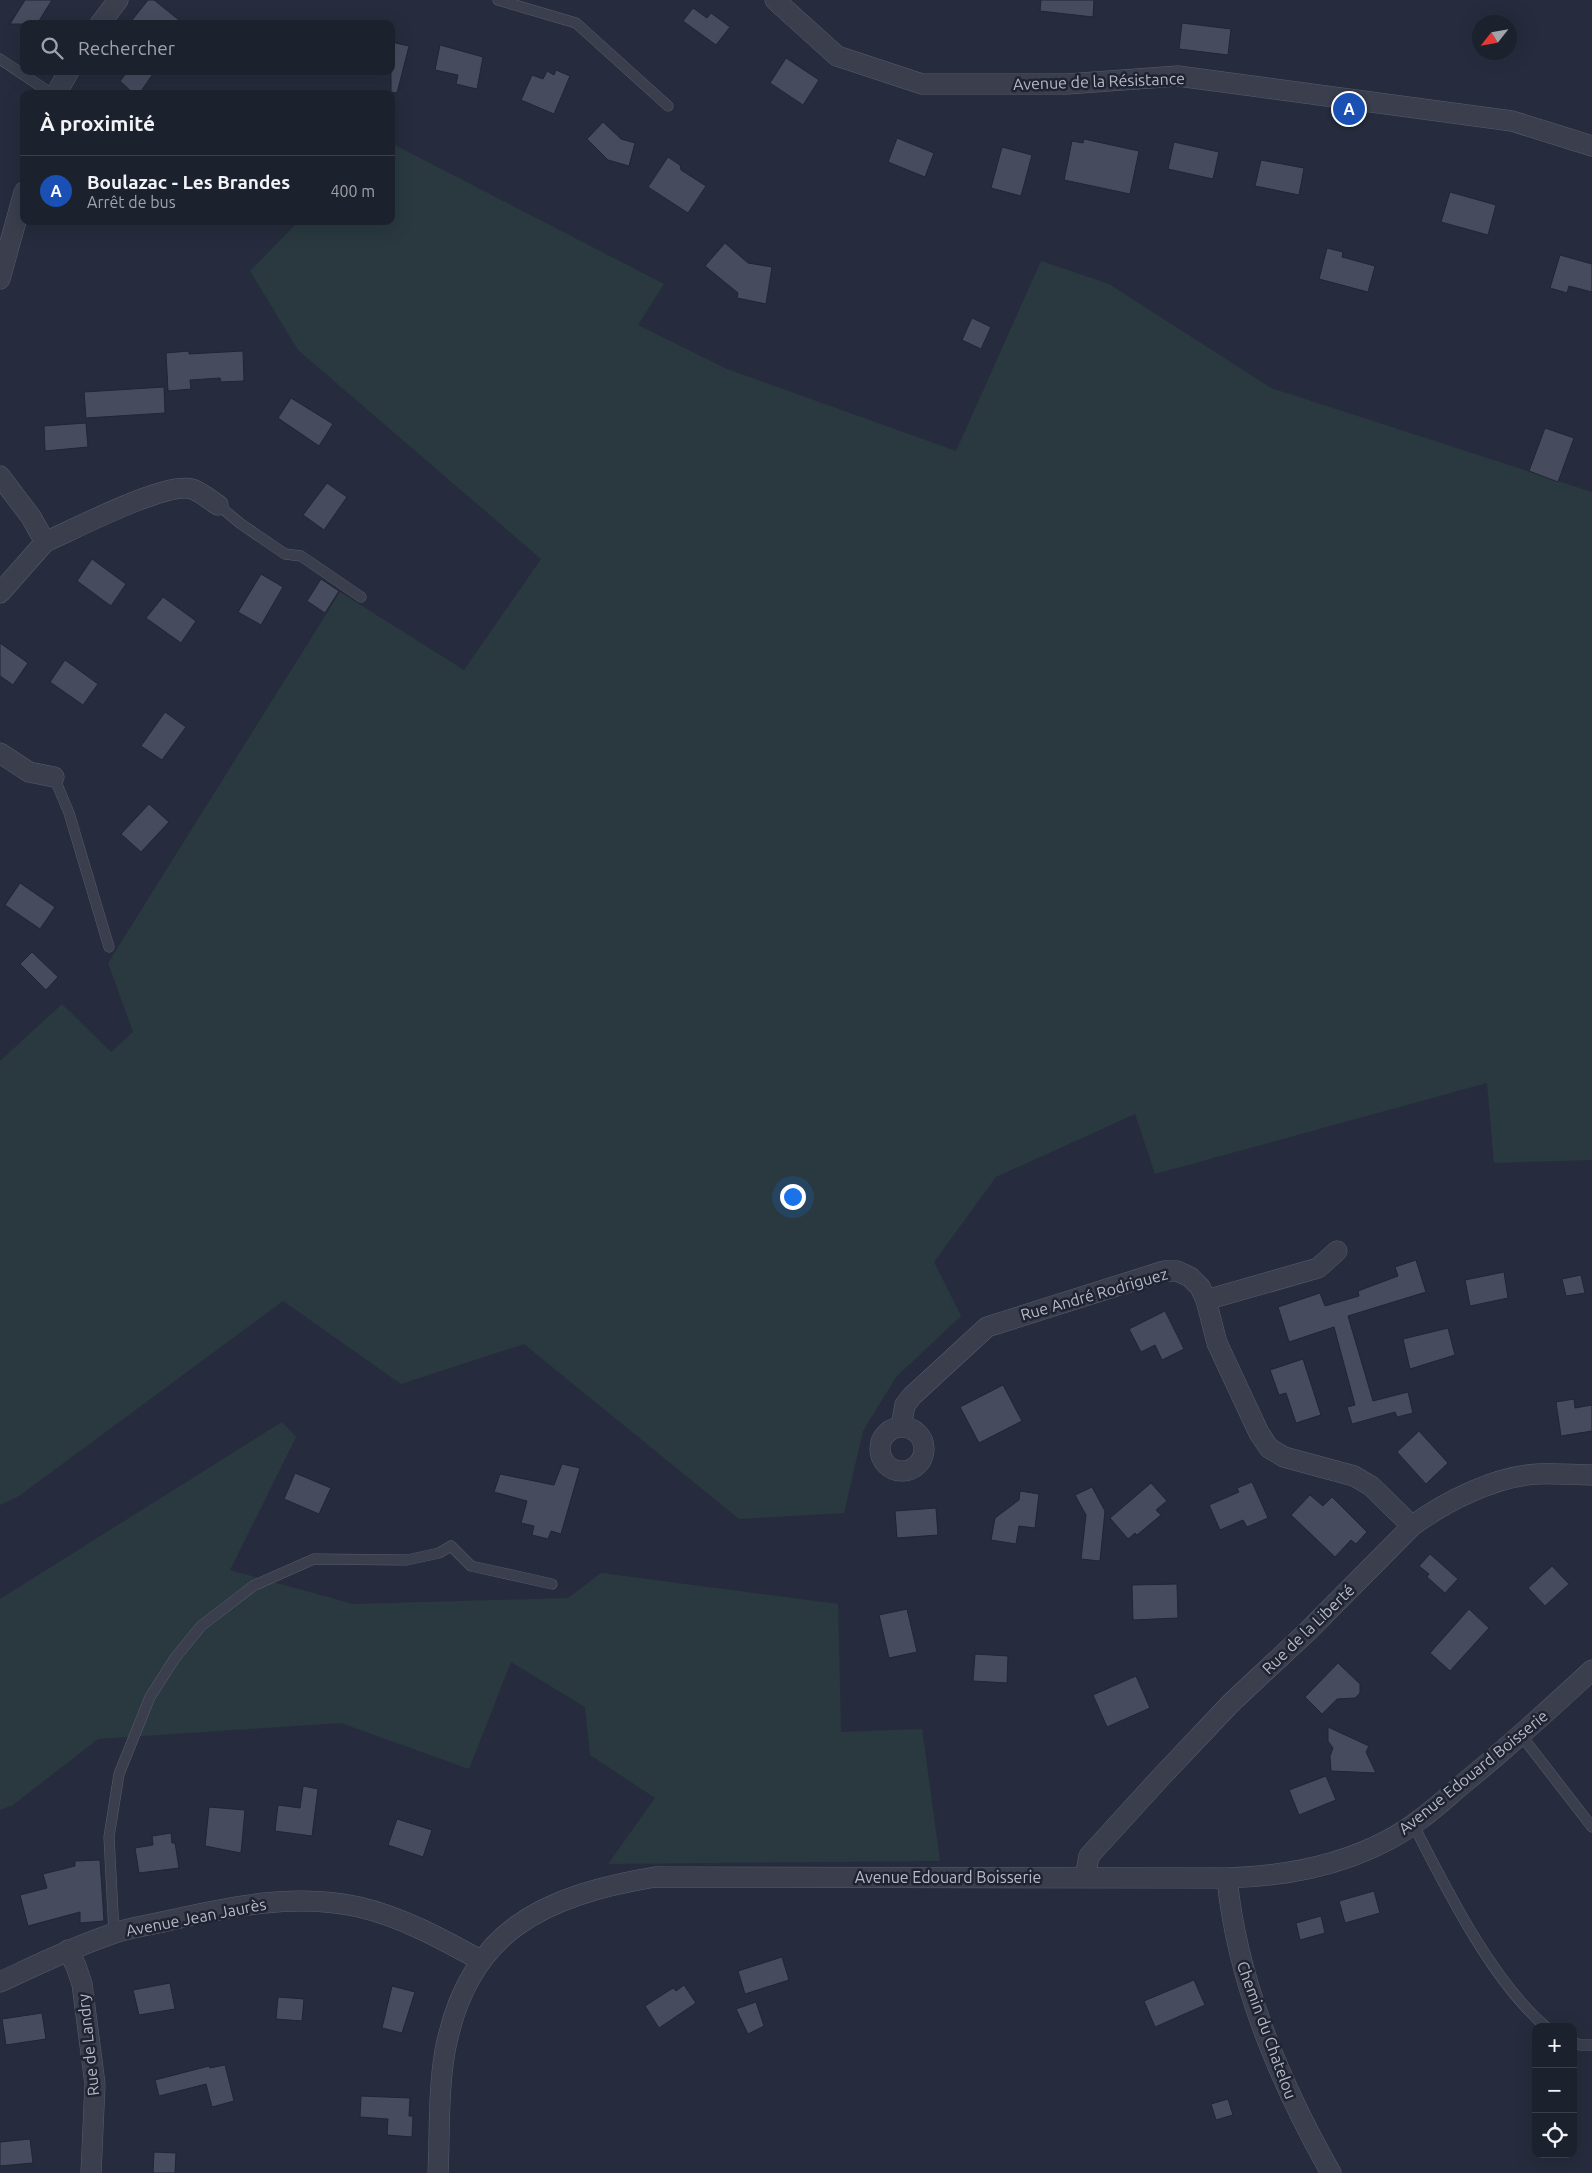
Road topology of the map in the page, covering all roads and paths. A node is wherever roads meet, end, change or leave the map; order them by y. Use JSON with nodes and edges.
{"nodes":[{"id":1,"x":118,"y":0,"type":"edge"},
{"id":2,"x":498,"y":0,"type":"edge"},
{"id":3,"x":775,"y":0,"type":"edge"},
{"id":4,"x":103,"y":20,"type":"edge"},
{"id":5,"x":0,"y":59,"type":"edge"},
{"id":6,"x":20,"y":72,"type":"edge"},
{"id":7,"x":25,"y":75,"type":"edge"},
{"id":8,"x":66,"y":75,"type":"edge"},
{"id":9,"x":48,"y":90,"type":"edge"},
{"id":10,"x":57,"y":90,"type":"edge"},
{"id":11,"x":668,"y":106,"type":"dead end"},
{"id":12,"x":1592,"y":146,"type":"edge"},
{"id":13,"x":20,"y":206,"type":"edge"},
{"id":14,"x":0,"y":279,"type":"edge"},
{"id":15,"x":0,"y":476,"type":"edge"},
{"id":16,"x":218,"y":505,"type":"joint"},
{"id":17,"x":45,"y":542,"type":"junction"},
{"id":18,"x":0,"y":592,"type":"edge"},
{"id":19,"x":361,"y":597,"type":"dead end"},
{"id":20,"x":0,"y":753,"type":"edge"},
{"id":21,"x":54,"y":777,"type":"joint"},
{"id":22,"x":109,"y":947,"type":"dead end"},
{"id":23,"x":1337,"y":1251,"type":"dead end"},
{"id":24,"x":1206,"y":1300,"type":"junction"},
{"id":25,"x":901,"y":1427,"type":"dead end"},
{"id":26,"x":1592,"y":1476,"type":"edge"},
{"id":27,"x":1412,"y":1526,"type":"junction"},
{"id":28,"x":552,"y":1584,"type":"dead end"},
{"id":29,"x":1592,"y":1670,"type":"edge"},
{"id":30,"x":1521,"y":1735,"type":"junction"},
{"id":31,"x":1413,"y":1824,"type":"junction"},
{"id":32,"x":1592,"y":1827,"type":"edge"},
{"id":33,"x":1085,"y":1878,"type":"junction"},
{"id":34,"x":1227,"y":1878,"type":"junction"},
{"id":35,"x":114,"y":1933,"type":"junction"},
{"id":36,"x":68,"y":1950,"type":"junction"},
{"id":37,"x":480,"y":1960,"type":"junction"},
{"id":38,"x":0,"y":1982,"type":"edge"},
{"id":39,"x":1542,"y":2023,"type":"edge"},
{"id":40,"x":1577,"y":2044,"type":"edge"},
{"id":41,"x":1592,"y":2044,"type":"edge"},
{"id":42,"x":92,"y":2173,"type":"edge"},
{"id":43,"x":438,"y":2173,"type":"edge"},
{"id":44,"x":1331,"y":2173,"type":"edge"}],
"edges":[{"from":1,"to":4,"type":"street"},
{"from":2,"to":11,"type":"lane"},
{"from":3,"to":12,"type":"street","name":"Avenue de la Résistance"},
{"from":5,"to":6,"type":"lane"},
{"from":7,"to":9,"type":"lane"},
{"from":8,"to":10,"type":"street"},
{"from":13,"to":14,"type":"street"},
{"from":15,"to":17,"type":"street"},
{"from":16,"to":17,"type":"street"},
{"from":16,"to":19,"type":"lane"},
{"from":17,"to":18,"type":"street"},
{"from":20,"to":21,"type":"street"},
{"from":21,"to":22,"type":"lane"},
{"from":23,"to":24,"type":"street"},
{"from":24,"to":25,"type":"street","name":"Rue André Rodriguez"},
{"from":24,"to":27,"type":"street","name":"Rue André Rodriguez"},
{"from":26,"to":27,"type":"street","name":"Rue de la Liberté"},
{"from":27,"to":33,"type":"street","name":"Rue de la Liberté"},
{"from":28,"to":35,"type":"lane"},
{"from":29,"to":30,"type":"street","name":"Avenue Edouard Boisserie"},
{"from":30,"to":31,"type":"street","name":"Avenue Edouard Boisserie"},
{"from":30,"to":32,"type":"lane"},
{"from":31,"to":34,"type":"street","name":"Avenue Edouard Boisserie"},
{"from":31,"to":39,"type":"lane"},
{"from":33,"to":34,"type":"street","name":"Avenue Edouard Boisserie"},
{"from":33,"to":37,"type":"street","name":"Avenue Edouard Boisserie"},
{"from":34,"to":44,"type":"street","name":"Chemin du Chatelou"},
{"from":35,"to":36,"type":"street","name":"Avenue Jean Jaurès"},
{"from":35,"to":37,"type":"street","name":"Avenue Jean Jaurès"},
{"from":36,"to":38,"type":"street","name":"Avenue Jean Jaurès"},
{"from":36,"to":42,"type":"street","name":"Rue de Landry"},
{"from":37,"to":43,"type":"street","name":"Avenue Edouard Boisserie"},
{"from":40,"to":41,"type":"lane"}]}
